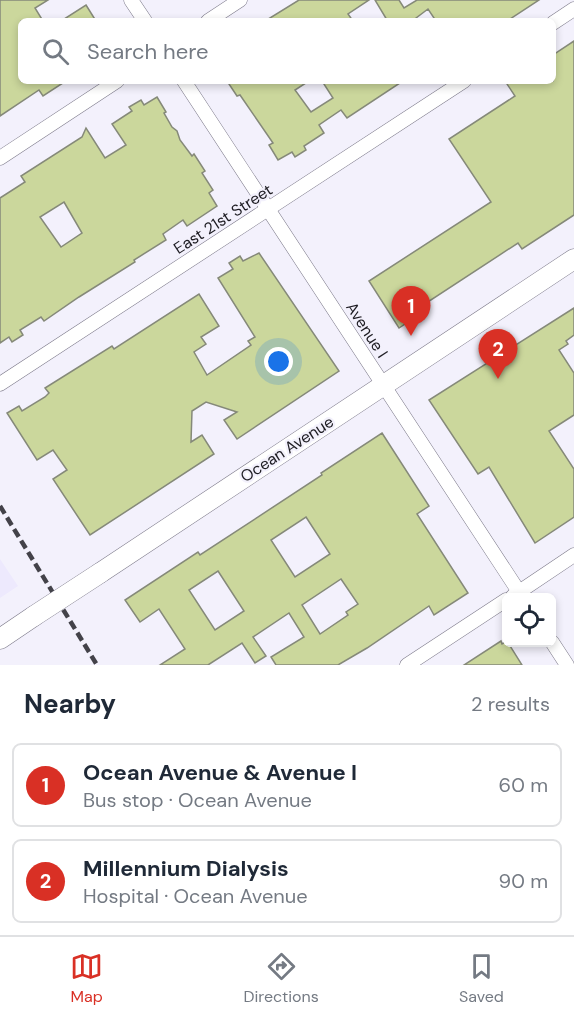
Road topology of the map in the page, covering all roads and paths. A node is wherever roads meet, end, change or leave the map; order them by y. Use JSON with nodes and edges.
{"nodes":[{"id":1,"x":131,"y":0,"type":"edge"},
{"id":2,"x":240,"y":0,"type":"edge"},
{"id":3,"x":574,"y":9,"type":"edge"},
{"id":4,"x":143,"y":18,"type":"edge"},
{"id":5,"x":213,"y":18,"type":"edge"},
{"id":6,"x":556,"y":21,"type":"edge"},
{"id":7,"x":112,"y":84,"type":"edge"},
{"id":8,"x":186,"y":84,"type":"edge"},
{"id":9,"x":459,"y":84,"type":"edge"},
{"id":10,"x":0,"y":158,"type":"edge"},
{"id":11,"x":268,"y":209,"type":"junction"},
{"id":12,"x":574,"y":259,"type":"edge"},
{"id":13,"x":0,"y":384,"type":"edge"},
{"id":14,"x":384,"y":386,"type":"junction"},
{"id":15,"x":574,"y":555,"type":"edge"},
{"id":16,"x":516,"y":593,"type":"edge"},
{"id":17,"x":522,"y":593,"type":"edge"},
{"id":18,"x":502,"y":603,"type":"edge"},
{"id":19,"x":0,"y":639,"type":"edge"},
{"id":20,"x":555,"y":647,"type":"edge"},
{"id":21,"x":407,"y":665,"type":"edge"},
{"id":22,"x":567,"y":665,"type":"edge"}],
"edges":[{"from":1,"to":4,"type":"street"},
{"from":2,"to":5,"type":"street"},
{"from":3,"to":6,"type":"street"},
{"from":7,"to":10,"type":"street"},
{"from":8,"to":11,"type":"street","name":"Avenue I"},
{"from":9,"to":11,"type":"street","name":"East 21st Street"},
{"from":11,"to":13,"type":"street","name":"East 21st Street"},
{"from":11,"to":14,"type":"street","name":"Avenue I"},
{"from":12,"to":14,"type":"main road","name":"Ocean Avenue"},
{"from":14,"to":16,"type":"street","name":"Avenue I"},
{"from":14,"to":19,"type":"main road","name":"Ocean Avenue","bridge":true},
{"from":15,"to":17,"type":"street"},
{"from":18,"to":21,"type":"street"},
{"from":20,"to":22,"type":"street"}]}
